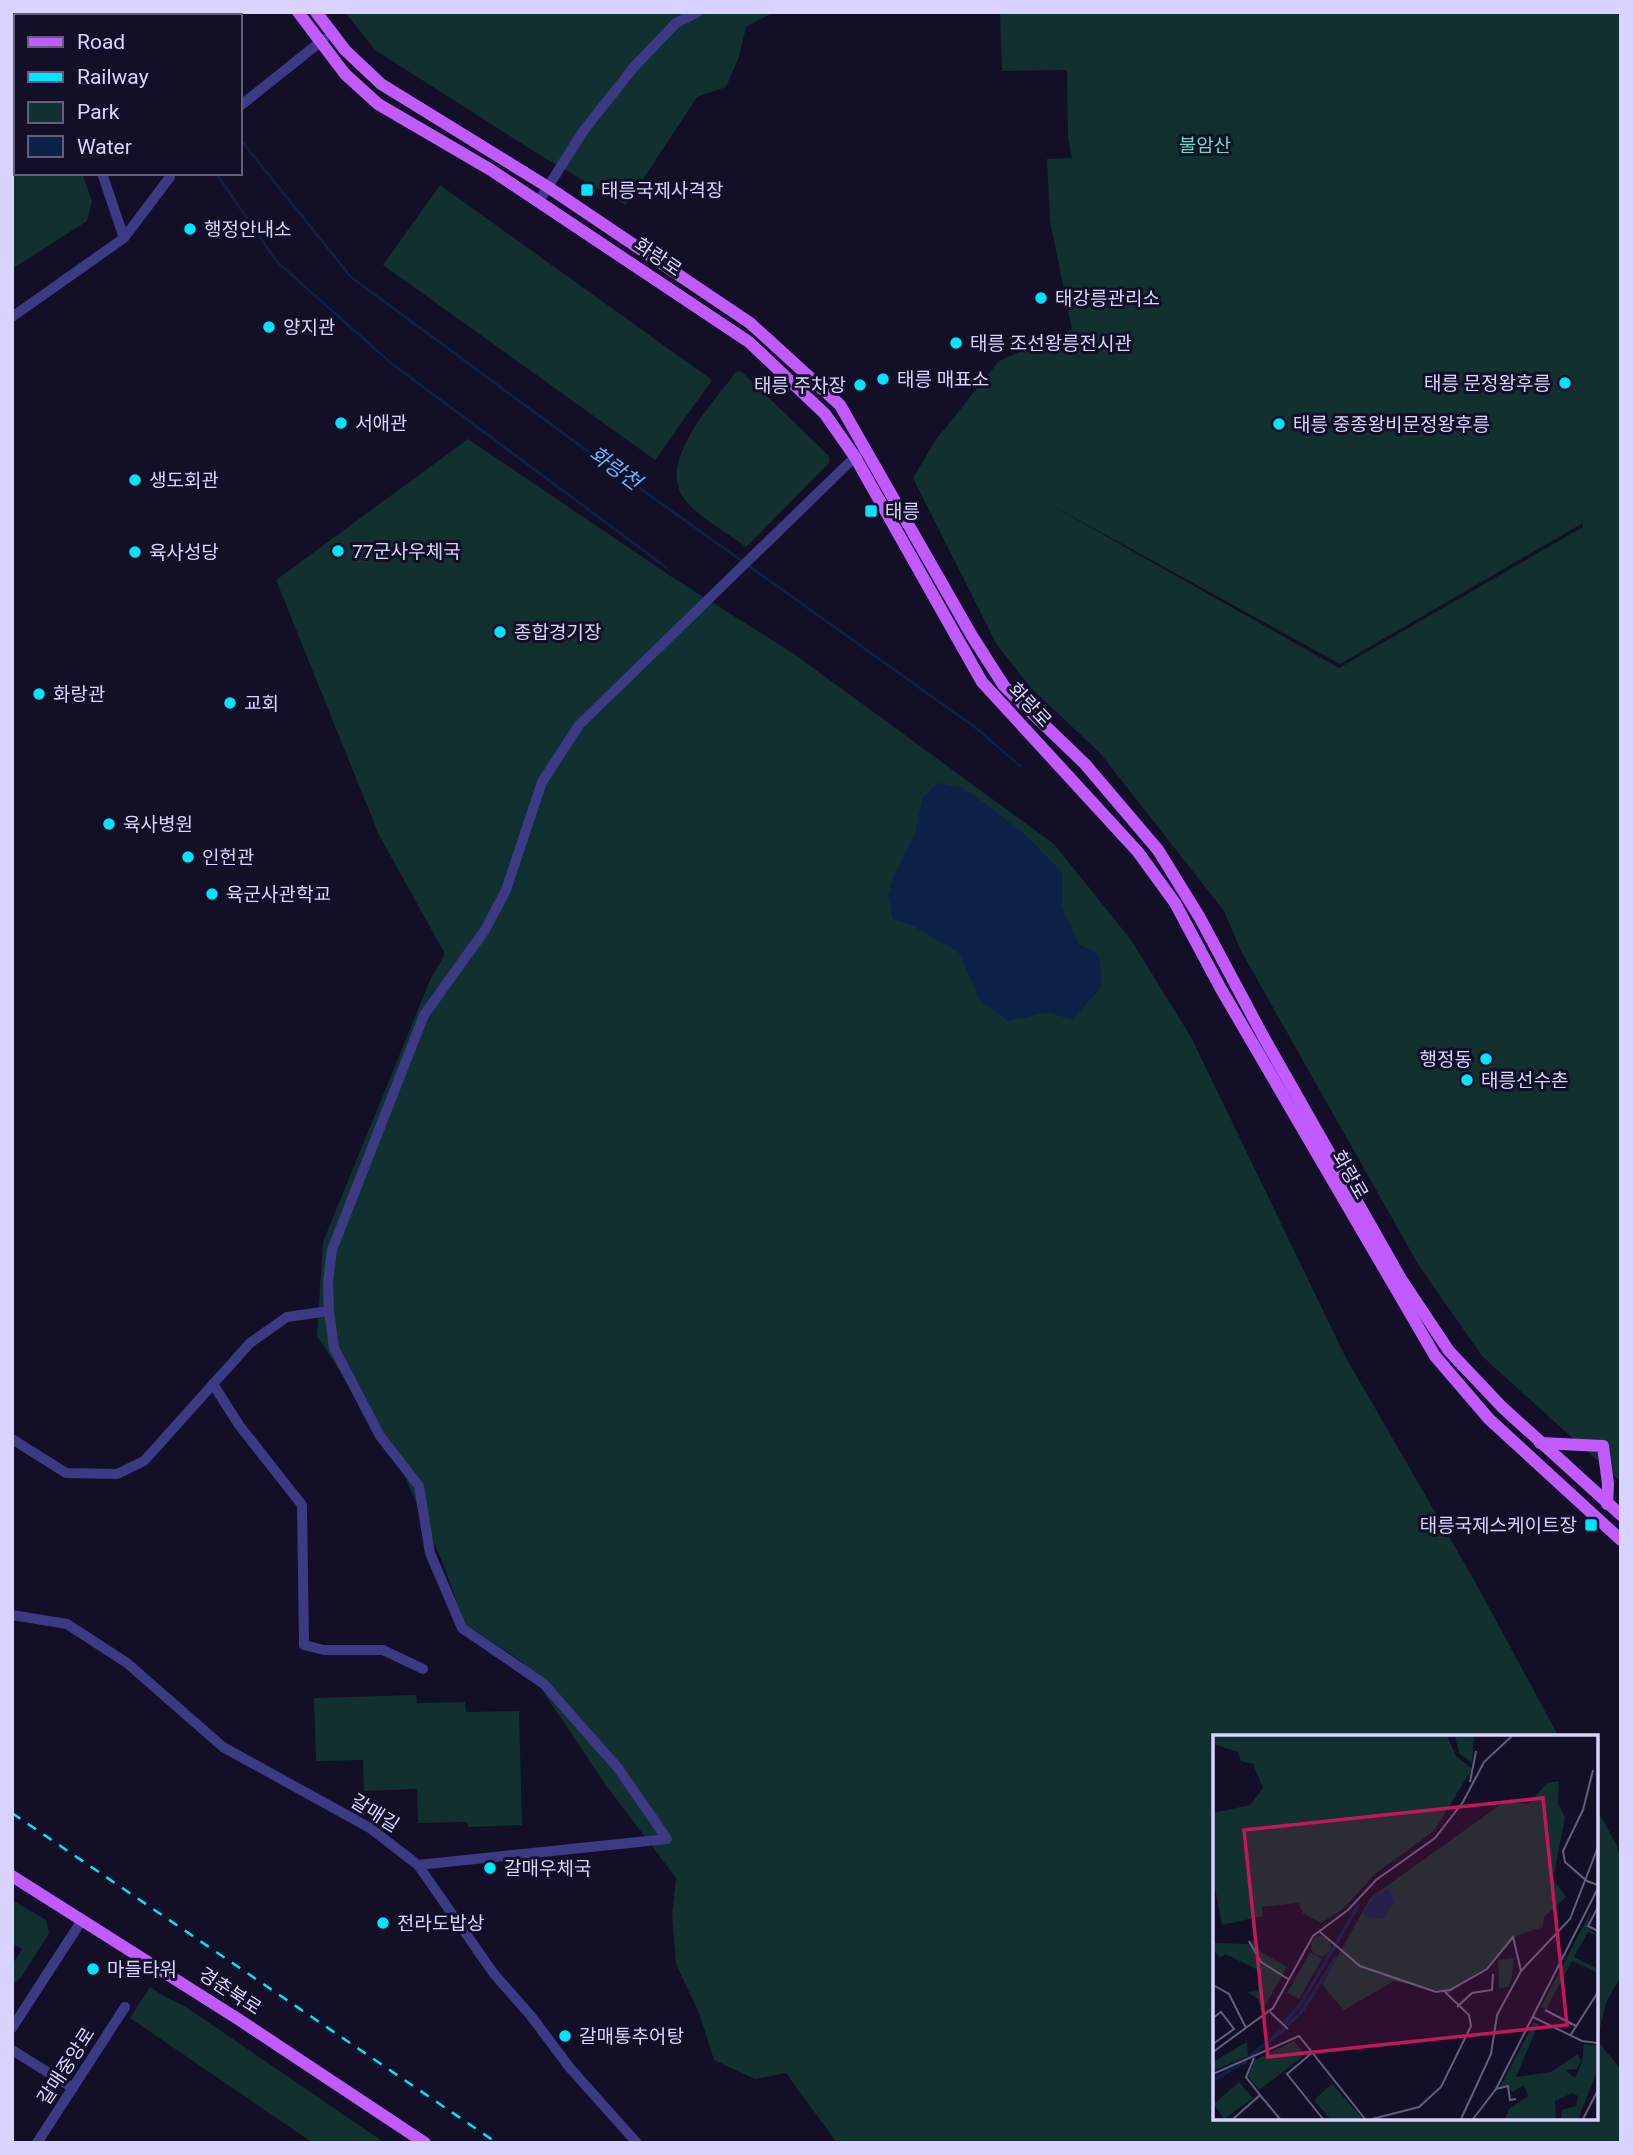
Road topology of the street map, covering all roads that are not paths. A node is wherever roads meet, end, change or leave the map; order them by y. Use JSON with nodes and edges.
{"nodes":[{"id":1,"x":298,"y":12,"type":"edge"},
{"id":2,"x":316,"y":12,"type":"edge"},
{"id":3,"x":698,"y":12,"type":"edge"},
{"id":4,"x":331,"y":33,"type":"junction"},
{"id":5,"x":320,"y":43,"type":"junction"},
{"id":6,"x":242,"y":104,"type":"edge"},
{"id":7,"x":103,"y":175,"type":"edge"},
{"id":8,"x":170,"y":177,"type":"dead end"},
{"id":9,"x":548,"y":187,"type":"junction"},
{"id":10,"x":539,"y":201,"type":"junction"},
{"id":11,"x":124,"y":238,"type":"junction"},
{"id":12,"x":12,"y":317,"type":"edge"},
{"id":13,"x":860,"y":453,"type":"junction"},
{"id":14,"x":328,"y":1311,"type":"junction"},
{"id":15,"x":214,"y":1384,"type":"junction"},
{"id":16,"x":1489,"y":1419,"type":"junction"},
{"id":17,"x":12,"y":1439,"type":"edge"},
{"id":18,"x":1542,"y":1445,"type":"junction"},
{"id":19,"x":1607,"y":1504,"type":"junction"},
{"id":20,"x":1621,"y":1516,"type":"edge"},
{"id":21,"x":1598,"y":1520,"type":"junction"},
{"id":22,"x":1621,"y":1530,"type":"edge"},
{"id":23,"x":1621,"y":1540,"type":"edge"},
{"id":24,"x":12,"y":1615,"type":"edge"},
{"id":25,"x":422,"y":1669,"type":"dead end"},
{"id":26,"x":418,"y":1865,"type":"junction"},
{"id":27,"x":12,"y":1876,"type":"edge"},
{"id":28,"x":82,"y":1920,"type":"junction"},
{"id":29,"x":125,"y":2007,"type":"dead end"},
{"id":30,"x":12,"y":2028,"type":"edge"},
{"id":31,"x":12,"y":2050,"type":"edge"},
{"id":32,"x":73,"y":2088,"type":"junction"},
{"id":33,"x":631,"y":2141,"type":"edge"},
{"id":34,"x":37,"y":2143,"type":"edge"},
{"id":35,"x":425,"y":2143,"type":"edge"}],
"edges":[{"from":1,"to":5,"type":"main road","name":"화랑로"},
{"from":2,"to":4,"type":"main road","name":"화랑로"},
{"from":3,"to":9,"type":"street"},
{"from":4,"to":5,"type":"street"},
{"from":4,"to":9,"type":"main road","name":"화랑로"},
{"from":5,"to":6,"type":"street"},
{"from":5,"to":10,"type":"main road","name":"화랑로"},
{"from":7,"to":11,"type":"street"},
{"from":8,"to":11,"type":"street"},
{"from":9,"to":10,"type":"street"},
{"from":9,"to":13,"type":"main road","name":"화랑로"},
{"from":10,"to":13,"type":"main road","name":"화랑로"},
{"from":11,"to":12,"type":"street"},
{"from":13,"to":14,"type":"street"},
{"from":13,"to":16,"type":"main road","name":"화랑로"},
{"from":13,"to":18,"type":"main road","name":"화랑로"},
{"from":14,"to":15,"type":"street"},
{"from":14,"to":26,"type":"street"},
{"from":15,"to":17,"type":"street"},
{"from":15,"to":25,"type":"street"},
{"from":16,"to":18,"type":"main road"},
{"from":16,"to":21,"type":"main road","name":"화랑로"},
{"from":18,"to":19,"type":"main road","name":"화랑로"},
{"from":18,"to":19,"type":"main road"},
{"from":19,"to":20,"type":"main road","name":"화랑로"},
{"from":21,"to":22,"type":"main road"},
{"from":21,"to":23,"type":"main road","name":"화랑로"},
{"from":24,"to":26,"type":"street","name":"갈매길"},
{"from":26,"to":33,"type":"street","name":"갈매길"},
{"from":27,"to":28,"type":"main road","name":"경춘북로"},
{"from":28,"to":30,"type":"street"},
{"from":28,"to":35,"type":"main road","name":"경춘북로"},
{"from":29,"to":32,"type":"street","name":"갈매중앙로"},
{"from":31,"to":32,"type":"street"},
{"from":32,"to":34,"type":"street","name":"갈매중앙로"}]}
